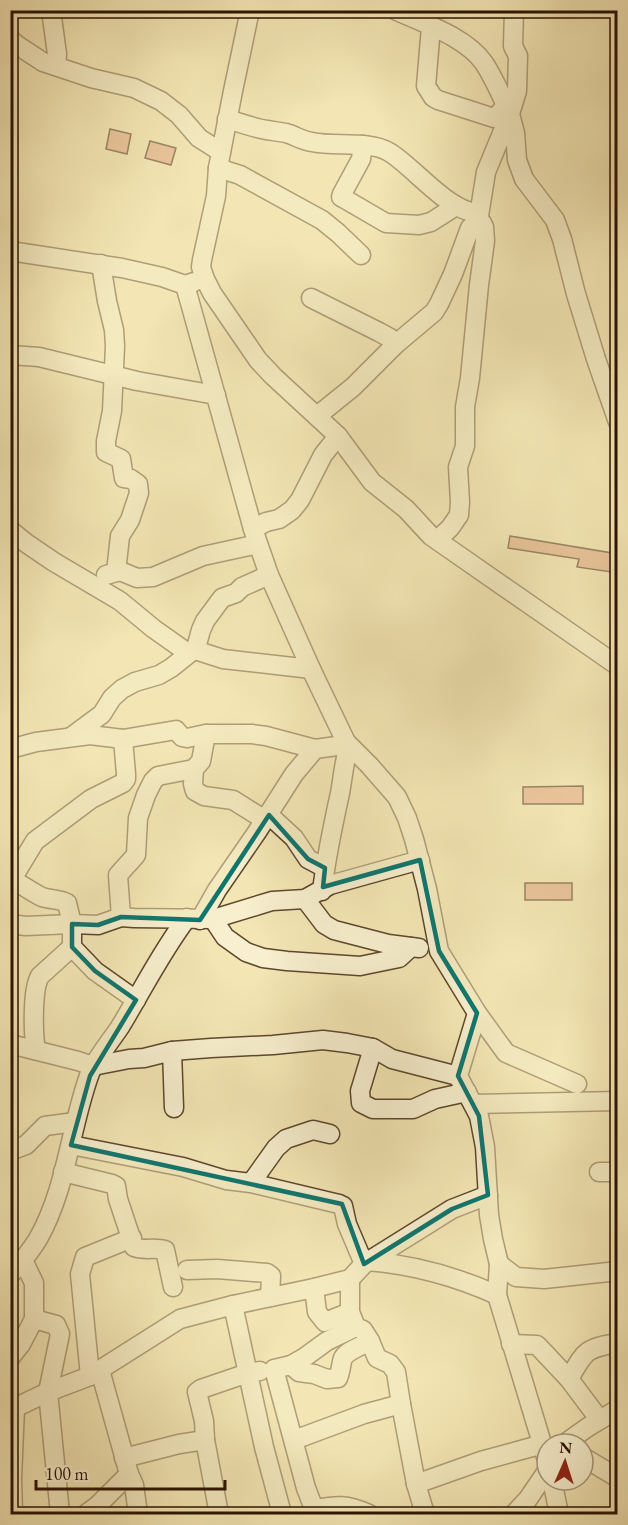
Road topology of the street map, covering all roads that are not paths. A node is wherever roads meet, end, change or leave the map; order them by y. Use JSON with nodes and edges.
{"nodes":[{"id":1,"x":51,"y":10,"type":"edge"},
{"id":2,"x":250,"y":10,"type":"edge"},
{"id":3,"x":395,"y":10,"type":"edge"},
{"id":4,"x":514,"y":10,"type":"edge"},
{"id":5,"x":431,"y":27,"type":"junction"},
{"id":6,"x":10,"y":39,"type":"edge"},
{"id":7,"x":56,"y":66,"type":"junction"},
{"id":8,"x":508,"y":109,"type":"junction"},
{"id":9,"x":227,"y":119,"type":"junction"},
{"id":10,"x":363,"y":146,"type":"junction"},
{"id":11,"x":219,"y":160,"type":"junction"},
{"id":12,"x":456,"y":206,"type":"junction"},
{"id":13,"x":478,"y":217,"type":"junction"},
{"id":14,"x":10,"y":251,"type":"edge"},
{"id":15,"x":361,"y":255,"type":"dead end"},
{"id":16,"x":101,"y":264,"type":"junction"},
{"id":17,"x":205,"y":279,"type":"junction"},
{"id":18,"x":184,"y":285,"type":"junction"},
{"id":19,"x":311,"y":298,"type":"dead end"},
{"id":20,"x":396,"y":344,"type":"junction"},
{"id":21,"x":10,"y":356,"type":"edge"},
{"id":22,"x":114,"y":375,"type":"junction"},
{"id":23,"x":216,"y":395,"type":"junction"},
{"id":24,"x":317,"y":416,"type":"junction"},
{"id":25,"x":618,"y":422,"type":"edge"},
{"id":26,"x":338,"y":436,"type":"junction"},
{"id":27,"x":10,"y":530,"type":"edge"},
{"id":28,"x":255,"y":536,"type":"junction"},
{"id":29,"x":437,"y":540,"type":"junction"},
{"id":30,"x":18,"y":545,"type":"edge"},
{"id":31,"x":116,"y":572,"type":"junction"},
{"id":32,"x":269,"y":575,"type":"junction"},
{"id":33,"x":87,"y":582,"type":"junction"},
{"id":34,"x":192,"y":651,"type":"junction"},
{"id":35,"x":618,"y":666,"type":"edge"},
{"id":36,"x":311,"y":669,"type":"junction"},
{"id":37,"x":206,"y":734,"type":"junction"},
{"id":38,"x":70,"y":738,"type":"junction"},
{"id":39,"x":123,"y":739,"type":"junction"},
{"id":40,"x":348,"y":744,"type":"junction"},
{"id":41,"x":315,"y":749,"type":"junction"},
{"id":42,"x":10,"y":750,"type":"edge"},
{"id":43,"x":194,"y":769,"type":"junction"},
{"id":44,"x":267,"y":818,"type":"junction"},
{"id":45,"x":420,"y":860,"type":"junction"},
{"id":46,"x":325,"y":868,"type":"junction"},
{"id":47,"x":11,"y":879,"type":"edge"},
{"id":48,"x":322,"y":891,"type":"junction"},
{"id":49,"x":305,"y":899,"type":"junction"},
{"id":50,"x":121,"y":916,"type":"junction"},
{"id":51,"x":200,"y":919,"type":"junction"},
{"id":52,"x":10,"y":924,"type":"edge"},
{"id":53,"x":72,"y":924,"type":"junction"},
{"id":54,"x":72,"y":947,"type":"junction"},
{"id":55,"x":411,"y":947,"type":"junction"},
{"id":56,"x":439,"y":951,"type":"junction"},
{"id":57,"x":136,"y":1000,"type":"junction"},
{"id":58,"x":477,"y":1013,"type":"junction"},
{"id":59,"x":10,"y":1044,"type":"edge"},
{"id":60,"x":373,"y":1048,"type":"junction"},
{"id":61,"x":36,"y":1050,"type":"junction"},
{"id":62,"x":172,"y":1051,"type":"junction"},
{"id":63,"x":93,"y":1066,"type":"junction"},
{"id":64,"x":577,"y":1084,"type":"dead end"},
{"id":65,"x":466,"y":1091,"type":"junction"},
{"id":66,"x":618,"y":1101,"type":"edge"},
{"id":67,"x":174,"y":1108,"type":"dead end"},
{"id":68,"x":75,"y":1122,"type":"junction"},
{"id":69,"x":330,"y":1134,"type":"dead end"},
{"id":70,"x":70,"y":1145,"type":"junction"},
{"id":71,"x":10,"y":1151,"type":"edge"},
{"id":72,"x":63,"y":1172,"type":"junction"},
{"id":73,"x":599,"y":1172,"type":"dead end"},
{"id":74,"x":618,"y":1172,"type":"edge"},
{"id":75,"x":251,"y":1183,"type":"junction"},
{"id":76,"x":488,"y":1195,"type":"junction"},
{"id":77,"x":132,"y":1238,"type":"junction"},
{"id":78,"x":23,"y":1260,"type":"junction"},
{"id":79,"x":366,"y":1262,"type":"junction"},
{"id":80,"x":499,"y":1264,"type":"junction"},
{"id":81,"x":187,"y":1270,"type":"dead end"},
{"id":82,"x":618,"y":1271,"type":"edge"},
{"id":83,"x":10,"y":1275,"type":"edge"},
{"id":84,"x":350,"y":1279,"type":"junction"},
{"id":85,"x":173,"y":1287,"type":"dead end"},
{"id":86,"x":314,"y":1288,"type":"junction"},
{"id":87,"x":497,"y":1294,"type":"junction"},
{"id":88,"x":270,"y":1297,"type":"junction"},
{"id":89,"x":233,"y":1305,"type":"junction"},
{"id":90,"x":34,"y":1319,"type":"junction"},
{"id":91,"x":353,"y":1320,"type":"junction"},
{"id":92,"x":370,"y":1341,"type":"junction"},
{"id":93,"x":618,"y":1343,"type":"edge"},
{"id":94,"x":511,"y":1344,"type":"junction"},
{"id":95,"x":10,"y":1358,"type":"edge"},
{"id":96,"x":282,"y":1367,"type":"junction"},
{"id":97,"x":95,"y":1373,"type":"junction"},
{"id":98,"x":248,"y":1373,"type":"junction"},
{"id":99,"x":568,"y":1379,"type":"junction"},
{"id":100,"x":48,"y":1392,"type":"junction"},
{"id":101,"x":401,"y":1404,"type":"junction"},
{"id":102,"x":13,"y":1409,"type":"edge"},
{"id":103,"x":617,"y":1411,"type":"edge"},
{"id":104,"x":599,"y":1419,"type":"junction"},
{"id":105,"x":539,"y":1432,"type":"edge"},
{"id":106,"x":581,"y":1432,"type":"edge"},
{"id":107,"x":205,"y":1440,"type":"junction"},
{"id":108,"x":294,"y":1440,"type":"junction"},
{"id":109,"x":535,"y":1453,"type":"edge"},
{"id":110,"x":595,"y":1464,"type":"edge"},
{"id":111,"x":127,"y":1466,"type":"junction"},
{"id":112,"x":618,"y":1478,"type":"edge"},
{"id":113,"x":416,"y":1484,"type":"junction"},
{"id":114,"x":535,"y":1489,"type":"edge"},
{"id":115,"x":554,"y":1492,"type":"edge"},
{"id":116,"x":315,"y":1512,"type":"edge"},
{"id":117,"x":419,"y":1513,"type":"edge"},
{"id":118,"x":13,"y":1515,"type":"edge"},
{"id":119,"x":60,"y":1515,"type":"edge"},
{"id":120,"x":86,"y":1515,"type":"edge"},
{"id":121,"x":138,"y":1515,"type":"edge"},
{"id":122,"x":219,"y":1515,"type":"edge"},
{"id":123,"x":282,"y":1515,"type":"edge"},
{"id":124,"x":369,"y":1515,"type":"edge"},
{"id":125,"x":514,"y":1515,"type":"edge"},
{"id":126,"x":559,"y":1515,"type":"edge"}],
"edges":[{"from":1,"to":7,"type":"street"},
{"from":2,"to":9,"type":"street"},
{"from":3,"to":5,"type":"street"},
{"from":4,"to":8,"type":"street"},
{"from":5,"to":8,"type":"street"},
{"from":5,"to":8,"type":"street"},
{"from":6,"to":7,"type":"street"},
{"from":7,"to":11,"type":"street"},
{"from":8,"to":13,"type":"street"},
{"from":8,"to":25,"type":"street"},
{"from":9,"to":10,"type":"street"},
{"from":9,"to":11,"type":"street"},
{"from":10,"to":12,"type":"street"},
{"from":10,"to":12,"type":"street"},
{"from":11,"to":15,"type":"street"},
{"from":11,"to":17,"type":"street"},
{"from":12,"to":13,"type":"street"},
{"from":13,"to":20,"type":"street"},
{"from":13,"to":29,"type":"street"},
{"from":14,"to":16,"type":"street"},
{"from":16,"to":18,"type":"street"},
{"from":16,"to":22,"type":"street"},
{"from":17,"to":18,"type":"street"},
{"from":17,"to":24,"type":"street"},
{"from":18,"to":23,"type":"street"},
{"from":19,"to":20,"type":"street"},
{"from":20,"to":24,"type":"street"},
{"from":21,"to":22,"type":"street"},
{"from":22,"to":23,"type":"street"},
{"from":22,"to":31,"type":"street"},
{"from":23,"to":28,"type":"street"},
{"from":24,"to":26,"type":"street"},
{"from":26,"to":28,"type":"street"},
{"from":26,"to":29,"type":"street"},
{"from":27,"to":30,"type":"street"},
{"from":28,"to":31,"type":"street"},
{"from":28,"to":32,"type":"street"},
{"from":29,"to":35,"type":"street"},
{"from":30,"to":33,"type":"street"},
{"from":31,"to":33,"type":"street"},
{"from":32,"to":34,"type":"street"},
{"from":32,"to":36,"type":"street"},
{"from":33,"to":34,"type":"street"},
{"from":34,"to":36,"type":"street"},
{"from":34,"to":38,"type":"street"},
{"from":36,"to":40,"type":"street"},
{"from":37,"to":39,"type":"street"},
{"from":37,"to":41,"type":"street"},
{"from":37,"to":43,"type":"street"},
{"from":38,"to":39,"type":"street"},
{"from":38,"to":42,"type":"street"},
{"from":39,"to":47,"type":"street"},
{"from":40,"to":41,"type":"street"},
{"from":40,"to":45,"type":"street"},
{"from":40,"to":46,"type":"street"},
{"from":41,"to":44,"type":"street"},
{"from":43,"to":44,"type":"street"},
{"from":43,"to":50,"type":"street"},
{"from":44,"to":46,"type":"street"},
{"from":44,"to":51,"type":"street"},
{"from":45,"to":48,"type":"street"},
{"from":45,"to":56,"type":"street"},
{"from":46,"to":48,"type":"street"},
{"from":47,"to":53,"type":"street"},
{"from":48,"to":49,"type":"street"},
{"from":49,"to":51,"type":"street"},
{"from":49,"to":55,"type":"street"},
{"from":50,"to":51,"type":"street"},
{"from":50,"to":53,"type":"street"},
{"from":51,"to":55,"type":"street"},
{"from":51,"to":57,"type":"street"},
{"from":52,"to":53,"type":"street"},
{"from":53,"to":54,"type":"street"},
{"from":54,"to":57,"type":"street"},
{"from":54,"to":61,"type":"street"},
{"from":55,"to":56,"type":"street"},
{"from":56,"to":58,"type":"street"},
{"from":57,"to":63,"type":"street"},
{"from":58,"to":64,"type":"street"},
{"from":58,"to":65,"type":"street"},
{"from":59,"to":61,"type":"street"},
{"from":60,"to":62,"type":"street"},
{"from":60,"to":65,"type":"street"},
{"from":60,"to":65,"type":"street"},
{"from":61,"to":63,"type":"street"},
{"from":62,"to":63,"type":"street"},
{"from":62,"to":67,"type":"street"},
{"from":63,"to":68,"type":"street"},
{"from":65,"to":66,"type":"street"},
{"from":65,"to":76,"type":"street"},
{"from":68,"to":70,"type":"street"},
{"from":68,"to":71,"type":"street"},
{"from":69,"to":75,"type":"street"},
{"from":70,"to":72,"type":"street"},
{"from":70,"to":75,"type":"street"},
{"from":72,"to":77,"type":"street"},
{"from":72,"to":78,"type":"street"},
{"from":73,"to":74,"type":"street"},
{"from":75,"to":79,"type":"street"},
{"from":76,"to":79,"type":"street"},
{"from":76,"to":80,"type":"street"},
{"from":77,"to":85,"type":"street"},
{"from":77,"to":97,"type":"street"},
{"from":78,"to":83,"type":"street"},
{"from":78,"to":90,"type":"street"},
{"from":79,"to":84,"type":"street"},
{"from":79,"to":87,"type":"street"},
{"from":80,"to":82,"type":"street"},
{"from":80,"to":87,"type":"street"},
{"from":81,"to":88,"type":"street"},
{"from":84,"to":86,"type":"street"},
{"from":84,"to":91,"type":"street"},
{"from":86,"to":88,"type":"street"},
{"from":86,"to":91,"type":"street"},
{"from":87,"to":94,"type":"street"},
{"from":88,"to":89,"type":"street"},
{"from":89,"to":97,"type":"street"},
{"from":89,"to":98,"type":"street"},
{"from":90,"to":95,"type":"street"},
{"from":90,"to":100,"type":"street"},
{"from":91,"to":92,"type":"street"},
{"from":91,"to":96,"type":"street"},
{"from":92,"to":96,"type":"street"},
{"from":92,"to":101,"type":"street"},
{"from":93,"to":99,"type":"street"},
{"from":94,"to":99,"type":"street"},
{"from":94,"to":105,"type":"street"},
{"from":96,"to":98,"type":"street"},
{"from":96,"to":108,"type":"street"},
{"from":97,"to":100,"type":"street"},
{"from":97,"to":111,"type":"street"},
{"from":98,"to":107,"type":"street"},
{"from":98,"to":123,"type":"street"},
{"from":99,"to":104,"type":"street"},
{"from":100,"to":102,"type":"street"},
{"from":100,"to":119,"type":"street"},
{"from":101,"to":108,"type":"street"},
{"from":101,"to":113,"type":"street"},
{"from":102,"to":118,"type":"street"},
{"from":103,"to":104,"type":"street"},
{"from":104,"to":106,"type":"street"},
{"from":107,"to":111,"type":"street"},
{"from":107,"to":122,"type":"street"},
{"from":108,"to":116,"type":"street"},
{"from":109,"to":113,"type":"street"},
{"from":110,"to":112,"type":"street"},
{"from":111,"to":120,"type":"street"},
{"from":111,"to":121,"type":"street"},
{"from":113,"to":117,"type":"street"},
{"from":114,"to":125,"type":"street"},
{"from":115,"to":126,"type":"street"},
{"from":116,"to":124,"type":"street"}]}
